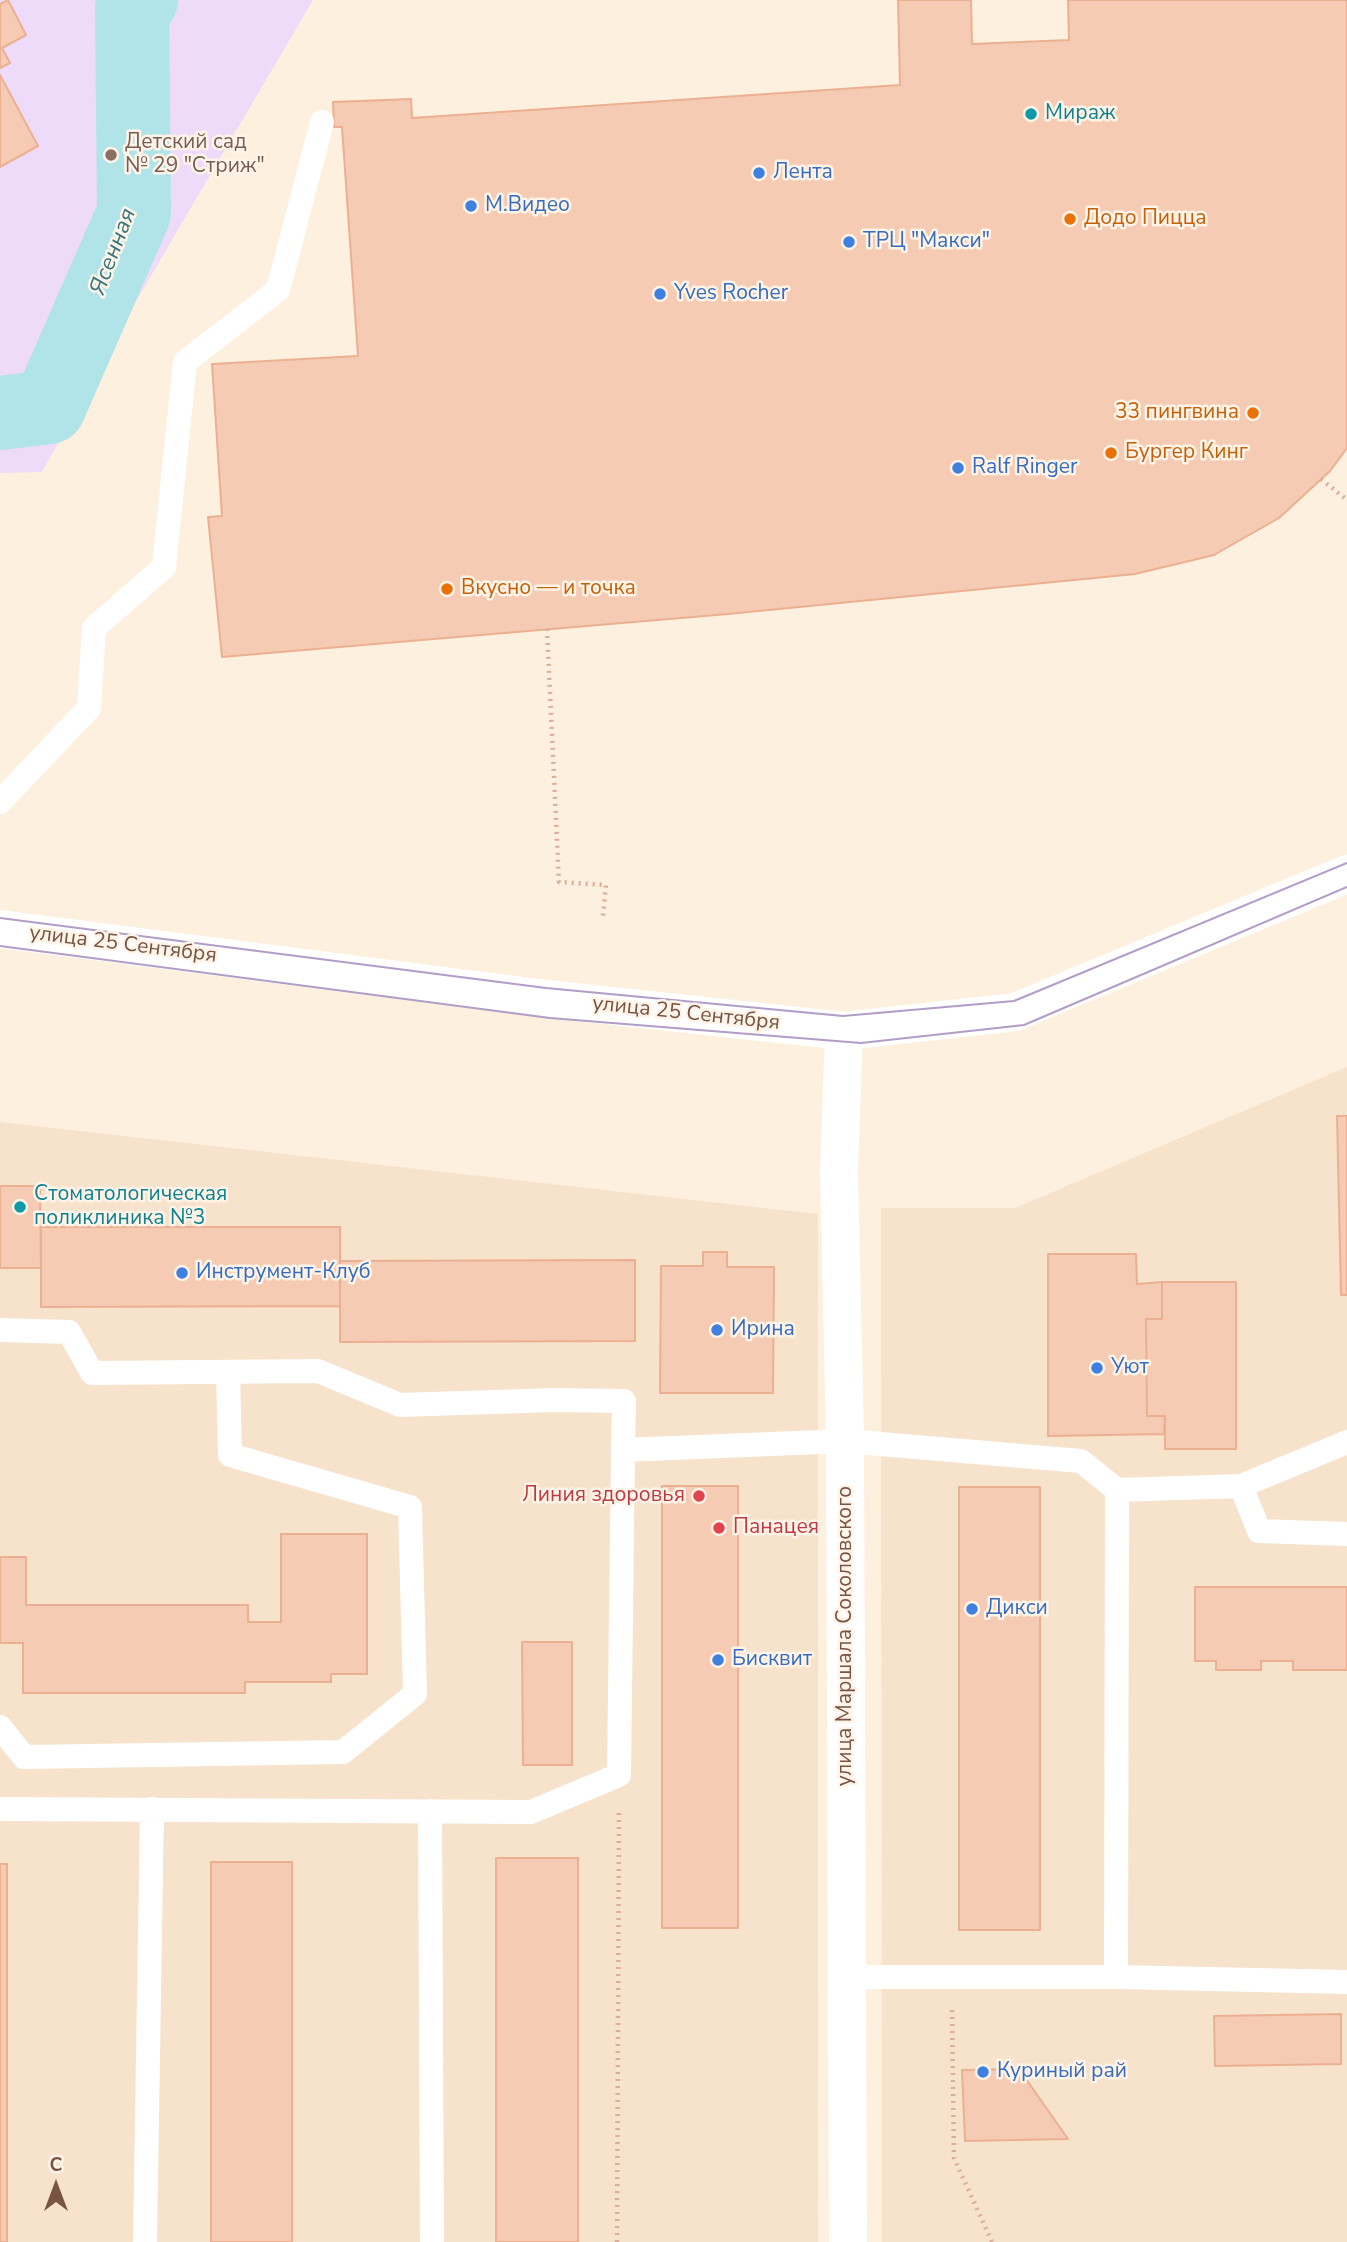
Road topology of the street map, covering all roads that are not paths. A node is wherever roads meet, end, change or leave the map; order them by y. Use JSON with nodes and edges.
{"nodes":[{"id":1,"x":322,"y":122,"type":"dead end"},
{"id":2,"x":0,"y":802,"type":"edge"},
{"id":3,"x":1347,"y":874,"type":"edge"},
{"id":4,"x":0,"y":929,"type":"edge"},
{"id":5,"x":844,"y":1031,"type":"junction"},
{"id":6,"x":0,"y":1330,"type":"edge"},
{"id":7,"x":228,"y":1372,"type":"junction"},
{"id":8,"x":845,"y":1441,"type":"junction"},
{"id":9,"x":1347,"y":1443,"type":"edge"},
{"id":10,"x":623,"y":1450,"type":"junction"},
{"id":11,"x":1241,"y":1486,"type":"junction"},
{"id":12,"x":1117,"y":1490,"type":"junction"},
{"id":13,"x":1347,"y":1534,"type":"edge"},
{"id":14,"x":0,"y":1727,"type":"edge"},
{"id":15,"x":0,"y":1809,"type":"edge"},
{"id":16,"x":152,"y":1810,"type":"junction"},
{"id":17,"x":430,"y":1811,"type":"junction"},
{"id":18,"x":847,"y":1977,"type":"junction"},
{"id":19,"x":1116,"y":1977,"type":"junction"},
{"id":20,"x":1347,"y":1982,"type":"edge"},
{"id":21,"x":145,"y":2242,"type":"edge"},
{"id":22,"x":432,"y":2242,"type":"edge"},
{"id":23,"x":848,"y":2242,"type":"edge"}],
"edges":[{"from":1,"to":2,"type":"lane"},
{"from":3,"to":5,"type":"main road","name":"улица 25 Сентября"},
{"from":4,"to":5,"type":"main road","name":"улица 25 Сентября"},
{"from":5,"to":8,"type":"main road","name":"улица Маршала Соколовского"},
{"from":6,"to":7,"type":"lane"},
{"from":7,"to":10,"type":"lane"},
{"from":7,"to":14,"type":"lane"},
{"from":8,"to":10,"type":"lane"},
{"from":8,"to":12,"type":"lane"},
{"from":8,"to":18,"type":"main road","name":"улица Маршала Соколовского"},
{"from":9,"to":11,"type":"lane"},
{"from":10,"to":17,"type":"lane"},
{"from":11,"to":12,"type":"lane"},
{"from":11,"to":13,"type":"lane"},
{"from":12,"to":19,"type":"lane"},
{"from":15,"to":16,"type":"lane"},
{"from":16,"to":17,"type":"lane"},
{"from":16,"to":21,"type":"lane"},
{"from":17,"to":22,"type":"lane"},
{"from":18,"to":19,"type":"lane"},
{"from":18,"to":23,"type":"main road","name":"улица Маршала Соколовского"},
{"from":19,"to":20,"type":"lane"}]}
